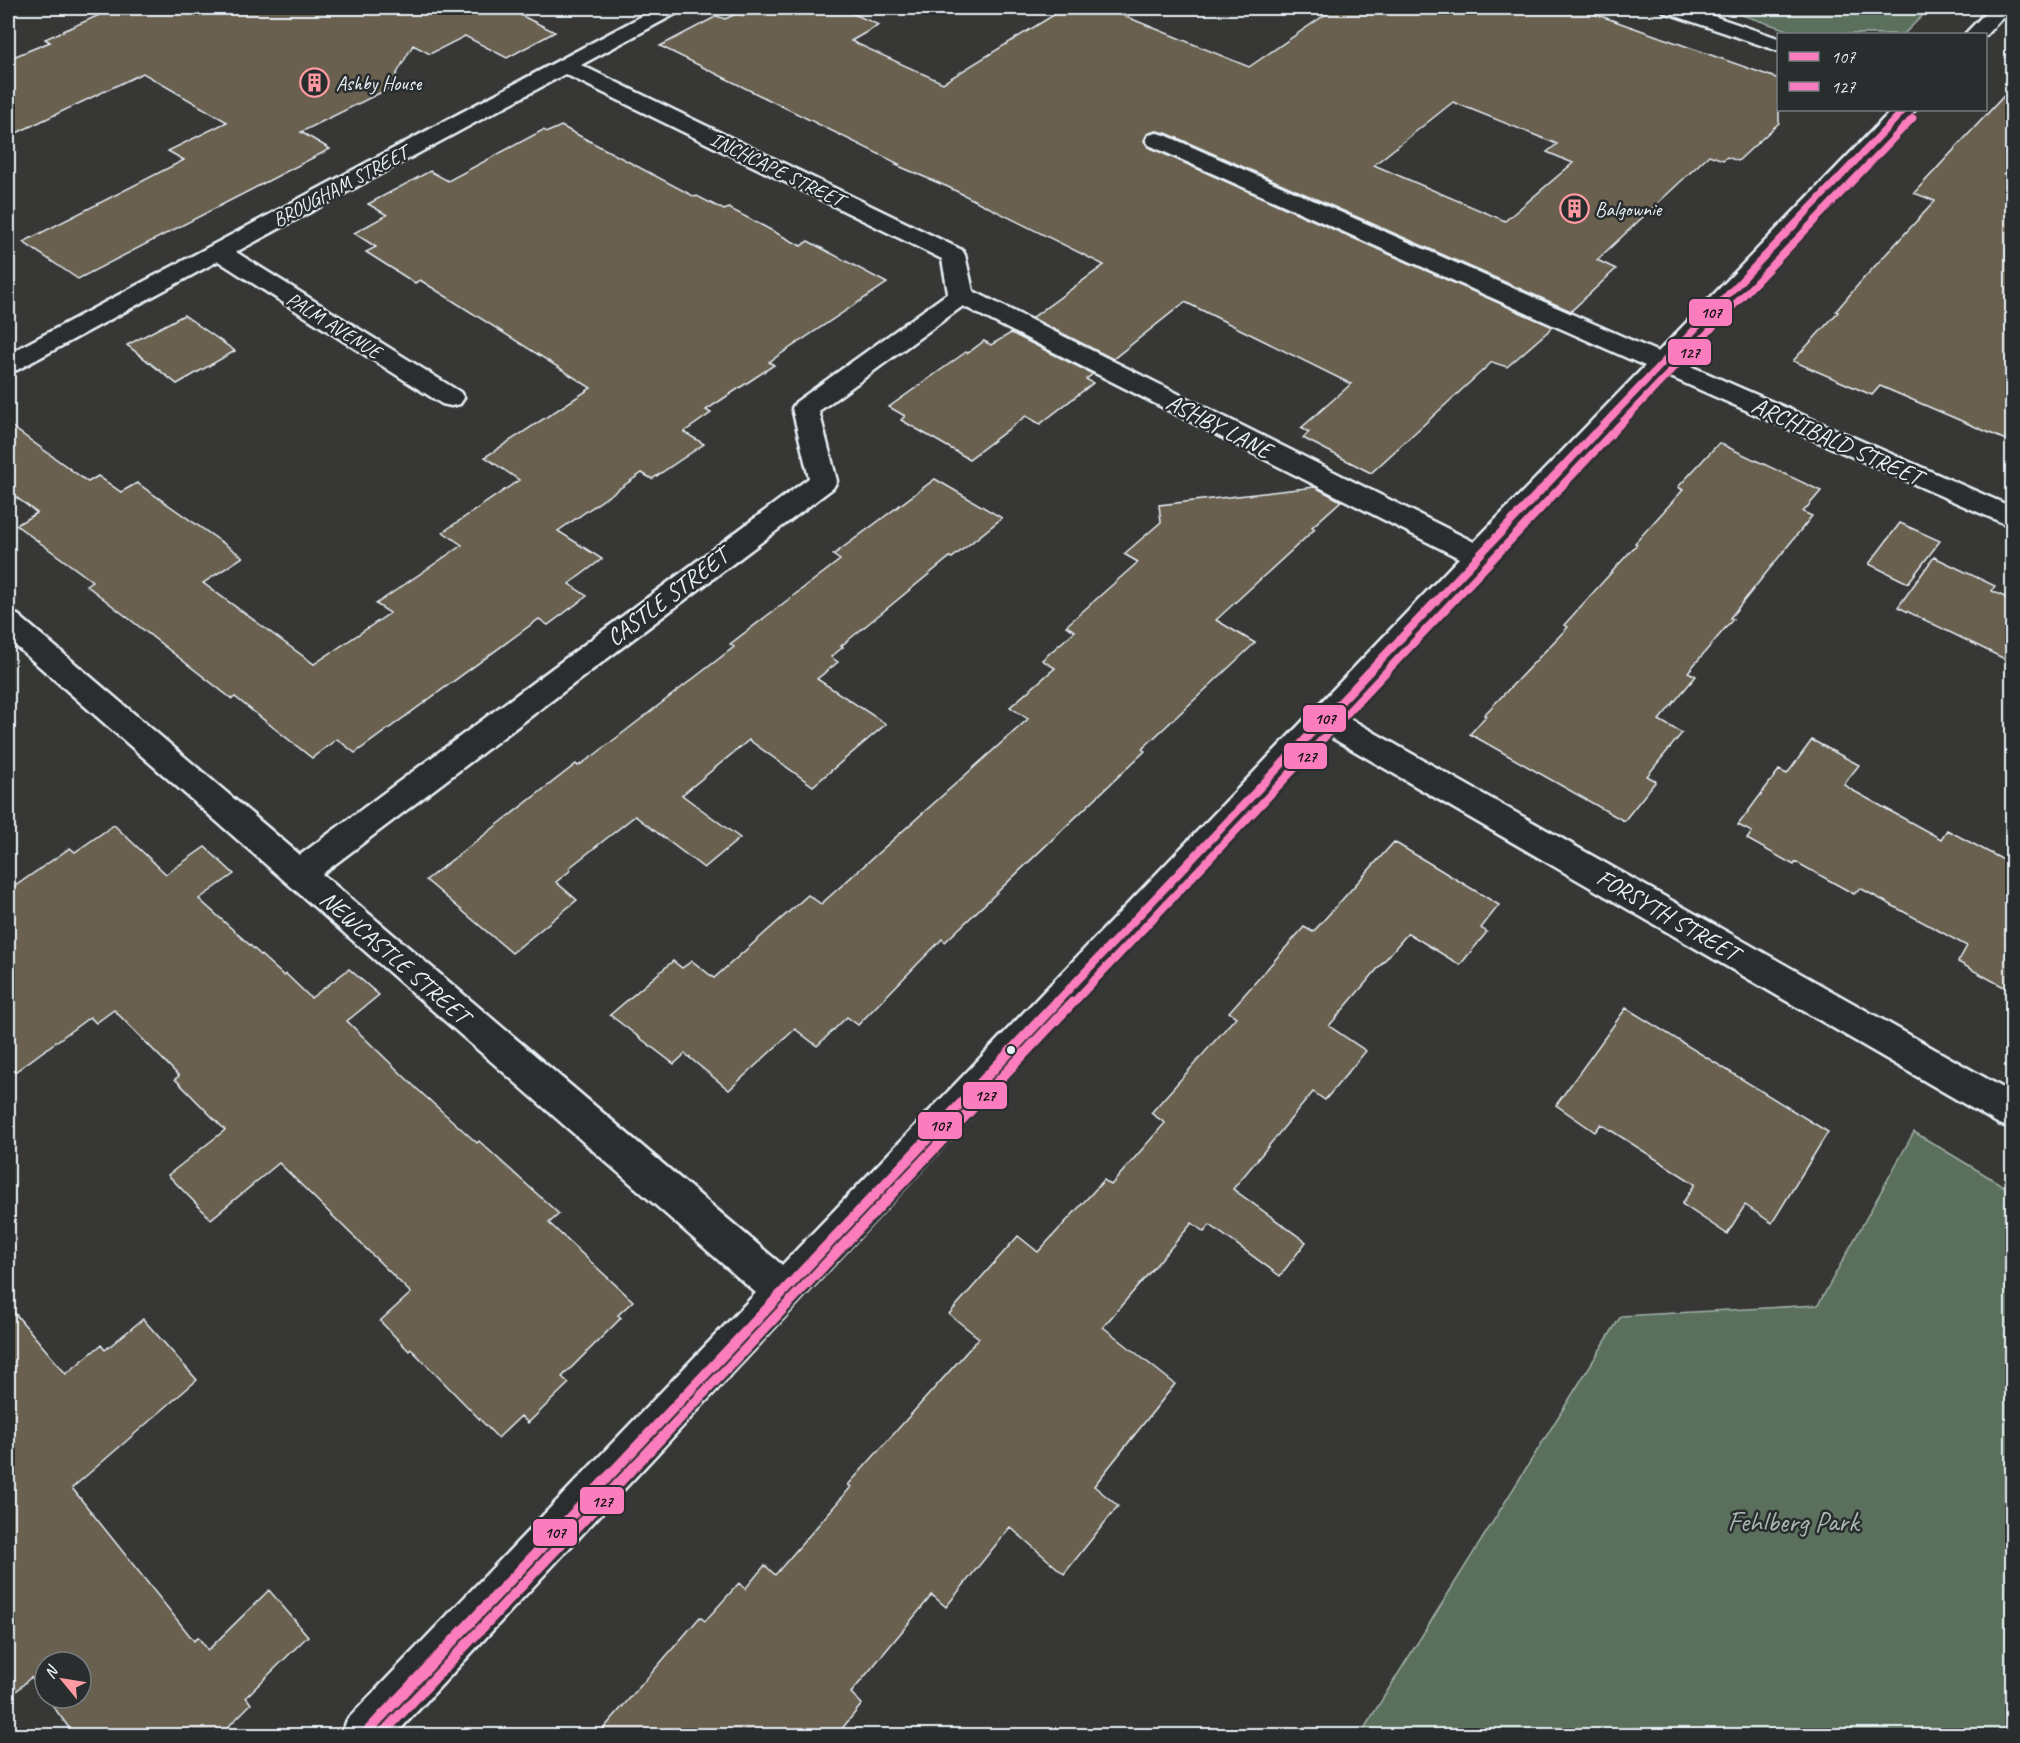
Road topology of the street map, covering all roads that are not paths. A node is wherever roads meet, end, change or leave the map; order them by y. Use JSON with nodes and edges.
{"nodes":[{"id":1,"x":672,"y":8,"type":"edge"},
{"id":2,"x":1671,"y":8,"type":"edge"},
{"id":3,"x":2001,"y":8,"type":"edge"},
{"id":4,"x":1976,"y":33,"type":"edge"},
{"id":5,"x":1777,"y":44,"type":"edge"},
{"id":6,"x":564,"y":65,"type":"junction"},
{"id":7,"x":1903,"y":111,"type":"edge"},
{"id":8,"x":1157,"y":140,"type":"dead end"},
{"id":9,"x":218,"y":251,"type":"junction"},
{"id":10,"x":961,"y":295,"type":"junction"},
{"id":11,"x":8,"y":364,"type":"edge"},
{"id":12,"x":1661,"y":364,"type":"junction"},
{"id":13,"x":451,"y":398,"type":"dead end"},
{"id":14,"x":2013,"y":518,"type":"edge"},
{"id":15,"x":1478,"y":556,"type":"junction"},
{"id":16,"x":8,"y":623,"type":"edge"},
{"id":17,"x":1324,"y":719,"type":"junction"},
{"id":18,"x":298,"y":874,"type":"junction"},
{"id":19,"x":2013,"y":1112,"type":"edge"},
{"id":20,"x":783,"y":1291,"type":"junction"},
{"id":21,"x":363,"y":1736,"type":"edge"}],
"edges":[{"from":1,"to":6,"type":"street","name":"BROUGHAM STREET"},
{"from":2,"to":5,"type":"street"},
{"from":3,"to":4,"type":"street"},
{"from":6,"to":9,"type":"street","name":"BROUGHAM STREET"},
{"from":6,"to":10,"type":"street","name":"INCHCAPE STREET"},
{"from":7,"to":12,"type":"street"},
{"from":8,"to":12,"type":"street","name":"ARCHIBALD STREET"},
{"from":9,"to":11,"type":"street","name":"BROUGHAM STREET"},
{"from":9,"to":13,"type":"street","name":"PALM AVENUE"},
{"from":10,"to":15,"type":"street","name":"ASHBY LANE"},
{"from":10,"to":18,"type":"street","name":"CASTLE STREET"},
{"from":12,"to":14,"type":"street","name":"ARCHIBALD STREET"},
{"from":12,"to":15,"type":"street"},
{"from":15,"to":17,"type":"street"},
{"from":16,"to":18,"type":"street","name":"NEWCASTLE STREET"},
{"from":17,"to":19,"type":"street","name":"FORSYTH STREET"},
{"from":17,"to":20,"type":"street"},
{"from":18,"to":20,"type":"street","name":"NEWCASTLE STREET"},
{"from":20,"to":21,"type":"street"}]}
